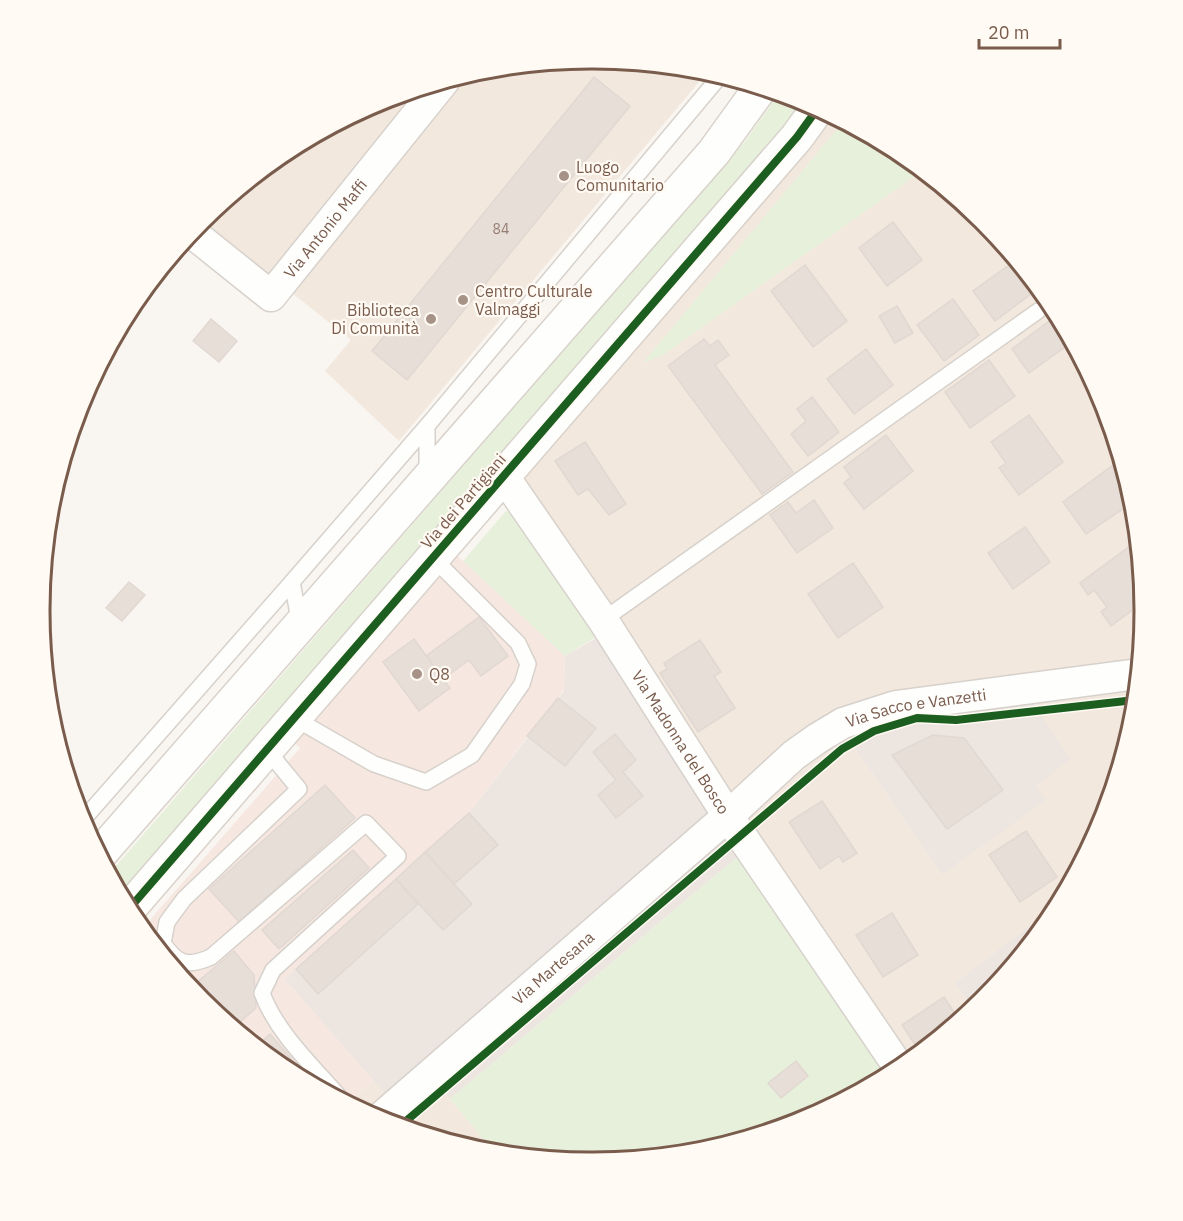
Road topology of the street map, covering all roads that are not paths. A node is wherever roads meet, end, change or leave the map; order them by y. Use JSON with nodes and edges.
{"nodes":[{"id":1,"x":714,"y":83,"type":"edge"},
{"id":2,"x":436,"y":92,"type":"edge"},
{"id":3,"x":757,"y":94,"type":"edge"},
{"id":4,"x":812,"y":116,"type":"edge"},
{"id":5,"x":198,"y":238,"type":"edge"},
{"id":6,"x":1038,"y":311,"type":"dead end"},
{"id":7,"x":427,"y":426,"type":"junction"},
{"id":8,"x":503,"y":476,"type":"junction"},
{"id":9,"x":427,"y":478,"type":"junction"},
{"id":10,"x":432,"y":557,"type":"junction"},
{"id":11,"x":292,"y":582,"type":"junction"},
{"id":12,"x":603,"y":620,"type":"junction"},
{"id":13,"x":300,"y":624,"type":"junction"},
{"id":14,"x":1130,"y":675,"type":"edge"},
{"id":15,"x":294,"y":718,"type":"junction"},
{"id":16,"x":267,"y":750,"type":"junction"},
{"id":17,"x":89,"y":813,"type":"edge"},
{"id":18,"x":728,"y":816,"type":"junction"},
{"id":19,"x":104,"y":849,"type":"edge"},
{"id":20,"x":135,"y":902,"type":"edge"},
{"id":21,"x":163,"y":942,"type":"edge"},
{"id":22,"x":175,"y":956,"type":"edge"},
{"id":23,"x":894,"y":1060,"type":"edge"},
{"id":24,"x":329,"y":1085,"type":"edge"},
{"id":25,"x":387,"y":1112,"type":"edge"}],
"edges":[{"from":1,"to":7,"type":"lane"},
{"from":2,"to":5,"type":"street","name":"Via Antonio Maffi"},
{"from":3,"to":9,"type":"street"},
{"from":4,"to":8,"type":"street","name":"Via dei Partigiani"},
{"from":6,"to":12,"type":"lane"},
{"from":7,"to":9,"type":"lane"},
{"from":7,"to":11,"type":"lane"},
{"from":8,"to":10,"type":"street","name":"Via dei Partigiani"},
{"from":8,"to":12,"type":"street","name":"Via Madonna del Bosco"},
{"from":9,"to":13,"type":"street"},
{"from":10,"to":15,"type":"street","name":"Via dei Partigiani"},
{"from":10,"to":15,"type":"lane"},
{"from":11,"to":13,"type":"lane"},
{"from":11,"to":17,"type":"lane"},
{"from":12,"to":18,"type":"street","name":"Via Madonna del Bosco"},
{"from":13,"to":19,"type":"street"},
{"from":14,"to":18,"type":"street","name":"Via Sacco e Vanzetti"},
{"from":15,"to":16,"type":"street","name":"Via dei Partigiani"},
{"from":16,"to":20,"type":"street","name":"Via dei Partigiani"},
{"from":16,"to":21,"type":"lane"},
{"from":18,"to":23,"type":"street","name":"Via Madonna del Bosco"},
{"from":18,"to":25,"type":"street","name":"Via Martesana"},
{"from":22,"to":24,"type":"lane"}]}
